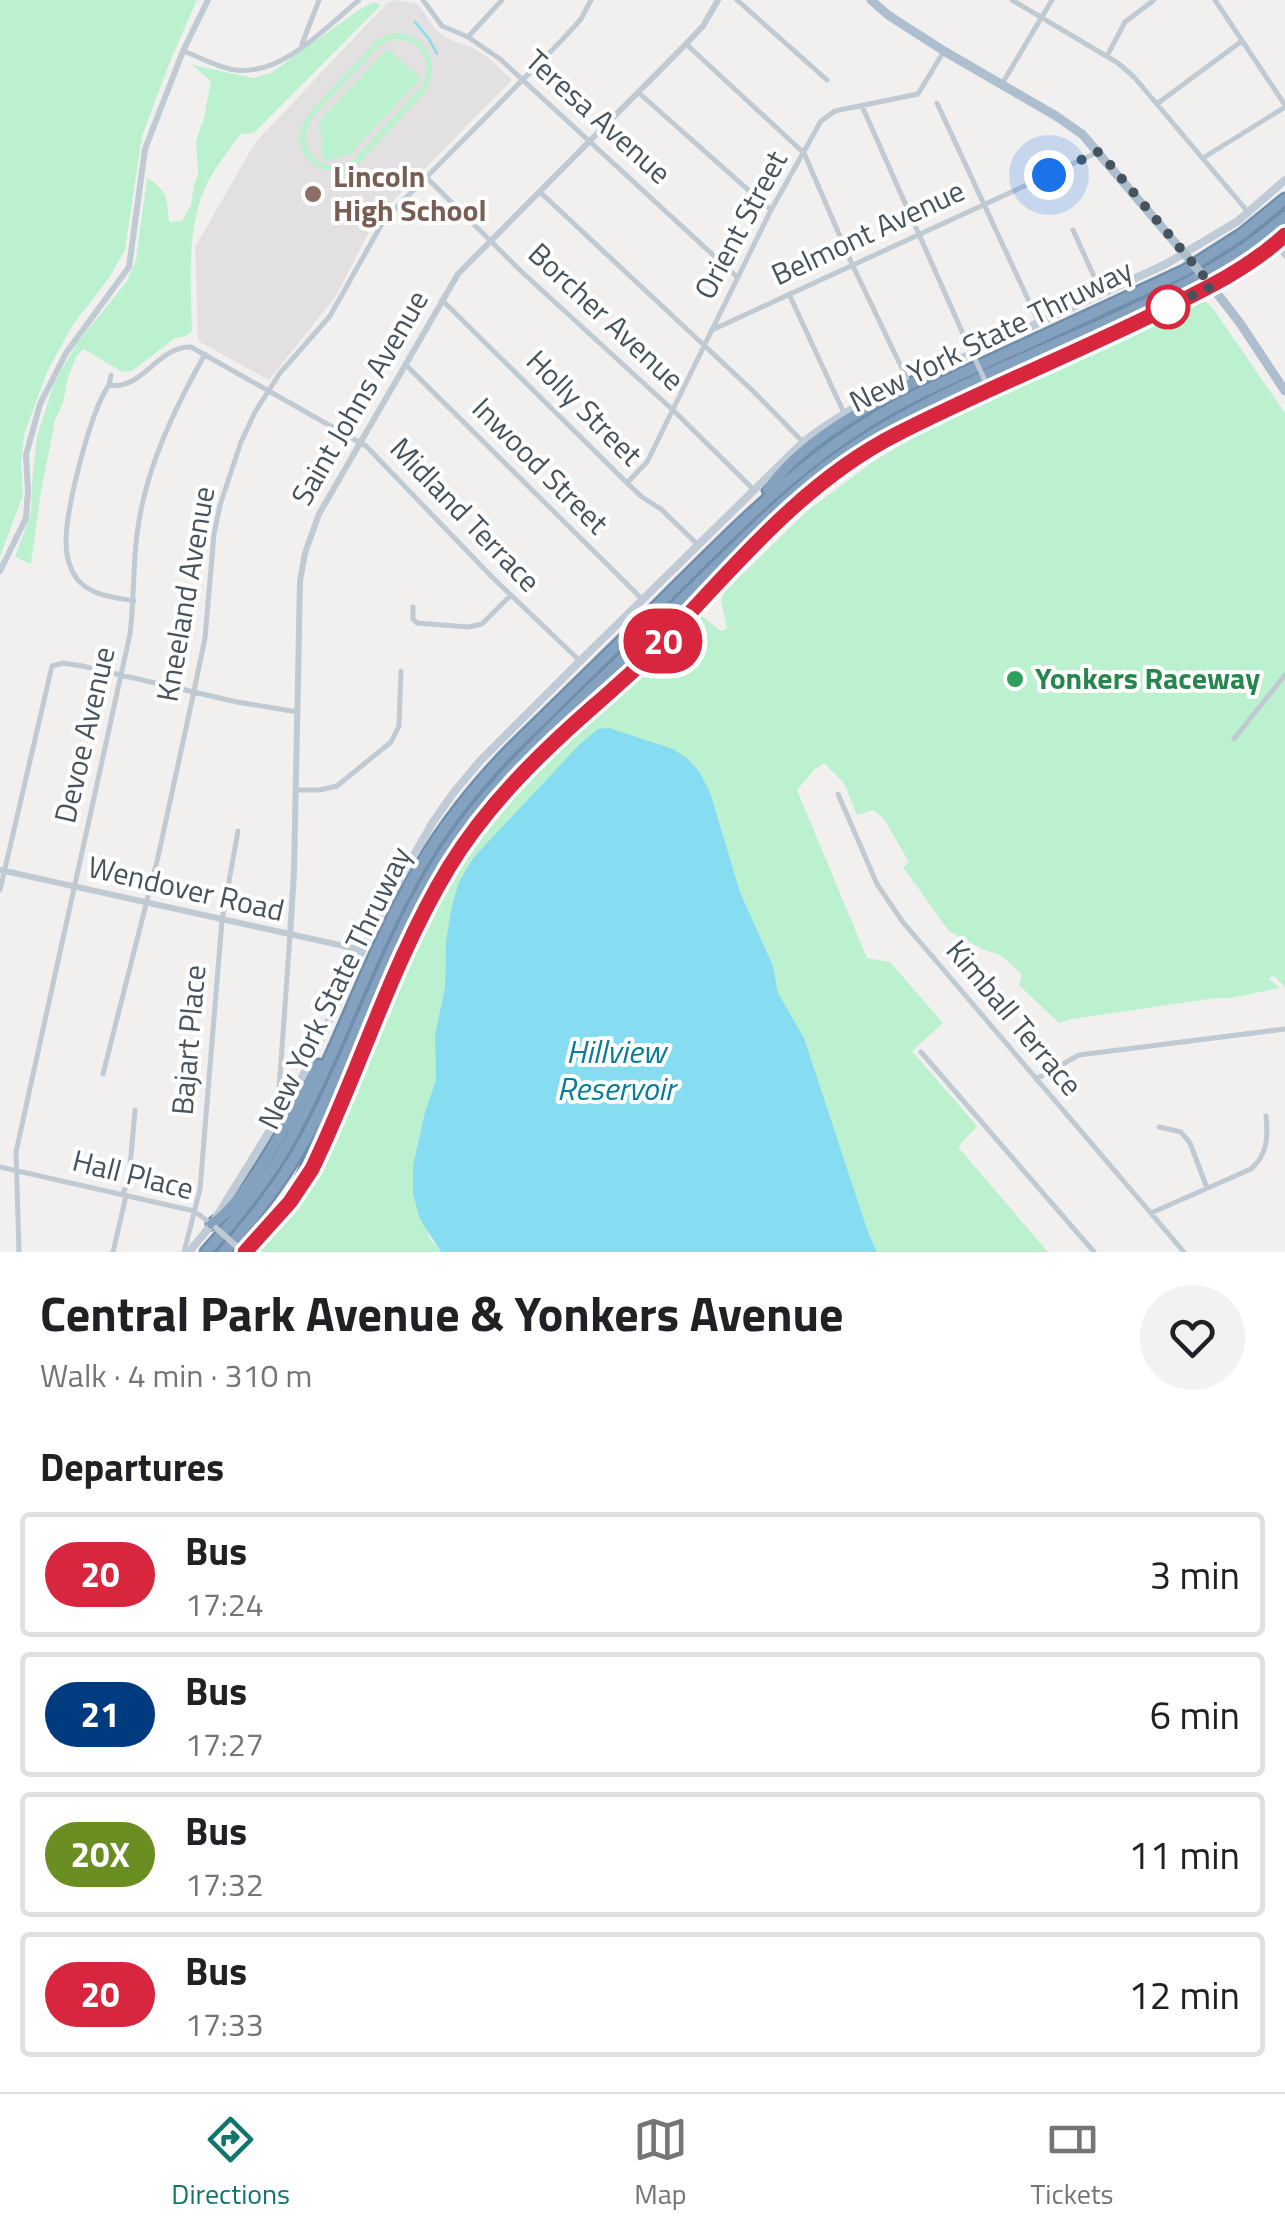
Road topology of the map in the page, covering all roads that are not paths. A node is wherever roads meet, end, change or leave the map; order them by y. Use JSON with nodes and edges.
{"nodes":[{"id":1,"x":208,"y":0,"type":"edge"},
{"id":2,"x":319,"y":0,"type":"edge"},
{"id":3,"x":358,"y":0,"type":"edge"},
{"id":4,"x":423,"y":0,"type":"edge"},
{"id":5,"x":502,"y":0,"type":"edge"},
{"id":6,"x":591,"y":0,"type":"edge"},
{"id":7,"x":718,"y":0,"type":"edge"},
{"id":8,"x":737,"y":0,"type":"edge"},
{"id":9,"x":872,"y":0,"type":"edge"},
{"id":10,"x":1012,"y":0,"type":"edge"},
{"id":11,"x":1052,"y":0,"type":"edge"},
{"id":12,"x":1154,"y":0,"type":"edge"},
{"id":13,"x":1216,"y":0,"type":"edge"},
{"id":14,"x":1042,"y":18,"type":"junction"},
{"id":15,"x":468,"y":37,"type":"junction"},
{"id":16,"x":1242,"y":41,"type":"junction"},
{"id":17,"x":686,"y":44,"type":"junction"},
{"id":18,"x":301,"y":47,"type":"junction"},
{"id":19,"x":182,"y":51,"type":"junction"},
{"id":20,"x":944,"y":51,"type":"junction"},
{"id":21,"x":1107,"y":56,"type":"junction"},
{"id":22,"x":523,"y":79,"type":"junction"},
{"id":23,"x":827,"y":80,"type":"dead end"},
{"id":24,"x":1002,"y":84,"type":"junction"},
{"id":25,"x":638,"y":93,"type":"junction"},
{"id":26,"x":1158,"y":102,"type":"junction"},
{"id":27,"x":937,"y":103,"type":"dead end"},
{"id":28,"x":862,"y":106,"type":"junction"},
{"id":29,"x":1285,"y":106,"type":"edge"},
{"id":30,"x":590,"y":141,"type":"junction"},
{"id":31,"x":1098,"y":152,"type":"junction"},
{"id":32,"x":804,"y":154,"type":"junction"},
{"id":33,"x":1203,"y":158,"type":"junction"},
{"id":34,"x":426,"y":176,"type":"junction"},
{"id":35,"x":1285,"y":180,"type":"edge"},
{"id":36,"x":540,"y":192,"type":"junction"},
{"id":37,"x":1285,"y":199,"type":"edge"},
{"id":38,"x":984,"y":204,"type":"junction"},
{"id":39,"x":771,"y":210,"type":"junction"},
{"id":40,"x":1249,"y":213,"type":"junction"},
{"id":41,"x":1285,"y":217,"type":"edge"},
{"id":42,"x":1073,"y":230,"type":"dead end"},
{"id":43,"x":918,"y":234,"type":"junction"},
{"id":44,"x":1285,"y":236,"type":"edge"},
{"id":45,"x":492,"y":240,"type":"junction"},
{"id":46,"x":1276,"y":243,"type":"junction"},
{"id":47,"x":1187,"y":256,"type":"junction"},
{"id":48,"x":1285,"y":256,"type":"edge"},
{"id":49,"x":852,"y":264,"type":"junction"},
{"id":50,"x":737,"y":277,"type":"junction"},
{"id":51,"x":1210,"y":285,"type":"junction"},
{"id":52,"x":789,"y":294,"type":"junction"},
{"id":53,"x":1102,"y":294,"type":"junction"},
{"id":54,"x":442,"y":300,"type":"junction"},
{"id":55,"x":1038,"y":323,"type":"junction"},
{"id":56,"x":712,"y":330,"type":"junction"},
{"id":57,"x":704,"y":346,"type":"junction"},
{"id":58,"x":206,"y":354,"type":"junction"},
{"id":59,"x":974,"y":356,"type":"junction"},
{"id":60,"x":405,"y":364,"type":"junction"},
{"id":61,"x":937,"y":370,"type":"junction"},
{"id":62,"x":111,"y":375,"type":"dead end"},
{"id":63,"x":908,"y":380,"type":"junction"},
{"id":64,"x":108,"y":386,"type":"junction"},
{"id":65,"x":988,"y":389,"type":"junction"},
{"id":66,"x":268,"y":390,"type":"junction"},
{"id":67,"x":1285,"y":390,"type":"edge"},
{"id":68,"x":674,"y":411,"type":"junction"},
{"id":69,"x":844,"y":413,"type":"junction"},
{"id":70,"x":360,"y":442,"type":"junction"},
{"id":71,"x":803,"y":442,"type":"junction"},
{"id":72,"x":627,"y":482,"type":"junction"},
{"id":73,"x":754,"y":490,"type":"junction"},
{"id":74,"x":760,"y":503,"type":"junction"},
{"id":75,"x":698,"y":545,"type":"junction"},
{"id":76,"x":0,"y":571,"type":"edge"},
{"id":77,"x":511,"y":595,"type":"junction"},
{"id":78,"x":642,"y":600,"type":"junction"},
{"id":79,"x":134,"y":601,"type":"junction"},
{"id":80,"x":413,"y":607,"type":"dead end"},
{"id":81,"x":667,"y":635,"type":"junction"},
{"id":82,"x":580,"y":661,"type":"junction"},
{"id":83,"x":401,"y":671,"type":"dead end"},
{"id":84,"x":122,"y":675,"type":"junction"},
{"id":85,"x":1285,"y":675,"type":"edge"},
{"id":86,"x":194,"y":691,"type":"junction"},
{"id":87,"x":298,"y":712,"type":"junction"},
{"id":88,"x":562,"y":718,"type":"junction"},
{"id":89,"x":1234,"y":739,"type":"dead end"},
{"id":90,"x":296,"y":790,"type":"junction"},
{"id":91,"x":838,"y":794,"type":"dead end"},
{"id":92,"x":238,"y":831,"type":"dead end"},
{"id":93,"x":2,"y":871,"type":"edge"},
{"id":94,"x":74,"y":887,"type":"junction"},
{"id":95,"x":0,"y":890,"type":"edge"},
{"id":96,"x":146,"y":903,"type":"junction"},
{"id":97,"x":222,"y":920,"type":"junction"},
{"id":98,"x":290,"y":935,"type":"junction"},
{"id":99,"x":362,"y":950,"type":"junction"},
{"id":100,"x":356,"y":998,"type":"junction"},
{"id":101,"x":371,"y":999,"type":"junction"},
{"id":102,"x":1285,"y":1030,"type":"edge"},
{"id":103,"x":921,"y":1052,"type":"dead end"},
{"id":104,"x":102,"y":1074,"type":"dead end"},
{"id":105,"x":1036,"y":1079,"type":"junction"},
{"id":106,"x":278,"y":1104,"type":"dead end"},
{"id":107,"x":135,"y":1110,"type":"dead end"},
{"id":108,"x":1266,"y":1116,"type":"dead end"},
{"id":109,"x":1159,"y":1126,"type":"dead end"},
{"id":110,"x":0,"y":1167,"type":"edge"},
{"id":111,"x":16,"y":1170,"type":"junction"},
{"id":112,"x":1207,"y":1188,"type":"junction"},
{"id":113,"x":125,"y":1195,"type":"junction"},
{"id":114,"x":290,"y":1202,"type":"junction"},
{"id":115,"x":194,"y":1210,"type":"junction"},
{"id":116,"x":1151,"y":1213,"type":"junction"},
{"id":117,"x":214,"y":1226,"type":"junction"},
{"id":118,"x":19,"y":1252,"type":"edge"},
{"id":119,"x":113,"y":1252,"type":"edge"},
{"id":120,"x":186,"y":1252,"type":"edge"},
{"id":121,"x":206,"y":1252,"type":"edge"},
{"id":122,"x":224,"y":1252,"type":"edge"},
{"id":123,"x":244,"y":1252,"type":"edge"},
{"id":124,"x":1094,"y":1252,"type":"edge"},
{"id":125,"x":1184,"y":1252,"type":"edge"}],
"edges":[{"from":1,"to":19,"type":"street"},
{"from":2,"to":18,"type":"street"},
{"from":3,"to":18,"type":"street"},
{"from":4,"to":15,"type":"street","name":"Teresa Avenue"},
{"from":5,"to":15,"type":"street"},
{"from":6,"to":22,"type":"street","name":"Kneeland Avenue"},
{"from":7,"to":17,"type":"street","name":"Saint Johns Avenue"},
{"from":8,"to":23,"type":"street"},
{"from":9,"to":20,"type":"main road"},
{"from":10,"to":14,"type":"street"},
{"from":11,"to":14,"type":"street"},
{"from":12,"to":21,"type":"street"},
{"from":13,"to":16,"type":"street"},
{"from":14,"to":21,"type":"street"},
{"from":14,"to":24,"type":"street"},
{"from":15,"to":22,"type":"street","name":"Teresa Avenue"},
{"from":16,"to":26,"type":"street"},
{"from":16,"to":29,"type":"street"},
{"from":17,"to":25,"type":"street","name":"Saint Johns Avenue"},
{"from":17,"to":32,"type":"street"},
{"from":18,"to":19,"type":"street"},
{"from":19,"to":76,"type":"street"},
{"from":20,"to":24,"type":"main road"},
{"from":20,"to":28,"type":"street","name":"Orient Street"},
{"from":21,"to":26,"type":"street"},
{"from":22,"to":30,"type":"street","name":"Teresa Avenue"},
{"from":22,"to":34,"type":"street","name":"Kneeland Avenue"},
{"from":24,"to":31,"type":"main road"},
{"from":25,"to":30,"type":"street","name":"Saint Johns Avenue"},
{"from":25,"to":39,"type":"street"},
{"from":26,"to":33,"type":"street"},
{"from":27,"to":38,"type":"street"},
{"from":28,"to":32,"type":"street","name":"Orient Street"},
{"from":28,"to":43,"type":"street"},
{"from":29,"to":33,"type":"street"},
{"from":30,"to":36,"type":"street","name":"Saint Johns Avenue"},
{"from":30,"to":50,"type":"street","name":"Teresa Avenue"},
{"from":31,"to":38,"type":"street","name":"Belmont Avenue"},
{"from":31,"to":47,"type":"main road"},
{"from":32,"to":39,"type":"street","name":"Orient Street"},
{"from":32,"to":49,"type":"street"},
{"from":33,"to":40,"type":"street"},
{"from":34,"to":45,"type":"street","name":"Borcher Avenue"},
{"from":34,"to":66,"type":"street","name":"Kneeland Avenue"},
{"from":35,"to":40,"type":"main road"},
{"from":36,"to":45,"type":"street","name":"Saint Johns Avenue"},
{"from":36,"to":57,"type":"street"},
{"from":37,"to":74,"type":"highway","name":"New York State Thruway"},
{"from":38,"to":43,"type":"street","name":"Belmont Avenue"},
{"from":38,"to":55,"type":"street"},
{"from":39,"to":50,"type":"street","name":"Orient Street"},
{"from":40,"to":47,"type":"main road"},
{"from":41,"to":88,"type":"highway","name":"New York State Thruway"},
{"from":42,"to":53,"type":"street"},
{"from":43,"to":49,"type":"street","name":"Belmont Avenue"},
{"from":43,"to":59,"type":"street"},
{"from":44,"to":46,"type":"main road"},
{"from":45,"to":54,"type":"street","name":"Saint Johns Avenue"},
{"from":45,"to":68,"type":"street","name":"Borcher Avenue"},
{"from":46,"to":48,"type":"street"},
{"from":46,"to":51,"type":"main road"},
{"from":47,"to":51,"type":"main road","bridge":true},
{"from":47,"to":53,"type":"main road"},
{"from":49,"to":52,"type":"street","name":"Belmont Avenue"},
{"from":49,"to":63,"type":"street"},
{"from":50,"to":56,"type":"street","name":"Orient Street"},
{"from":51,"to":65,"type":"main road"},
{"from":51,"to":67,"type":"main road"},
{"from":52,"to":56,"type":"street","name":"Belmont Avenue"},
{"from":52,"to":69,"type":"street"},
{"from":53,"to":55,"type":"main road"},
{"from":54,"to":60,"type":"street","name":"Saint Johns Avenue"},
{"from":54,"to":72,"type":"street","name":"Holly Street"},
{"from":55,"to":59,"type":"main road"},
{"from":56,"to":57,"type":"street","name":"Orient Street"},
{"from":57,"to":68,"type":"street","name":"Orient Street"},
{"from":57,"to":71,"type":"street"},
{"from":58,"to":64,"type":"street"},
{"from":58,"to":66,"type":"street","name":"Midland Terrace"},
{"from":58,"to":79,"type":"street","name":"Devoe Avenue"},
{"from":59,"to":61,"type":"main road"},
{"from":59,"to":65,"type":"street","bridge":true},
{"from":60,"to":70,"type":"street","name":"Saint Johns Avenue"},
{"from":60,"to":78,"type":"street","name":"Inwood Street"},
{"from":61,"to":63,"type":"main road"},
{"from":61,"to":74,"type":"highway"},
{"from":62,"to":64,"type":"street"},
{"from":63,"to":69,"type":"main road"},
{"from":64,"to":79,"type":"street"},
{"from":65,"to":81,"type":"main road"},
{"from":66,"to":70,"type":"street","name":"Midland Terrace"},
{"from":66,"to":86,"type":"street","name":"Kneeland Avenue"},
{"from":68,"to":72,"type":"street","name":"Orient Street"},
{"from":68,"to":73,"type":"street","name":"Borcher Avenue"},
{"from":69,"to":71,"type":"main road"},
{"from":70,"to":77,"type":"street","name":"Midland Terrace"},
{"from":70,"to":87,"type":"street","name":"Saint Johns Avenue"},
{"from":71,"to":73,"type":"main road"},
{"from":72,"to":75,"type":"street","name":"Holly Street"},
{"from":73,"to":75,"type":"main road"},
{"from":74,"to":100,"type":"highway","name":"New York State Thruway"},
{"from":75,"to":78,"type":"main road"},
{"from":77,"to":80,"type":"street"},
{"from":77,"to":82,"type":"street","name":"Midland Terrace"},
{"from":78,"to":82,"type":"main road"},
{"from":79,"to":84,"type":"street","name":"Devoe Avenue"},
{"from":81,"to":88,"type":"highway"},
{"from":81,"to":114,"type":"main road"},
{"from":82,"to":99,"type":"main road"},
{"from":83,"to":90,"type":"street"},
{"from":84,"to":86,"type":"street"},
{"from":84,"to":93,"type":"street"},
{"from":84,"to":94,"type":"street","name":"Devoe Avenue"},
{"from":85,"to":89,"type":"street"},
{"from":86,"to":87,"type":"street"},
{"from":86,"to":96,"type":"street","name":"Kneeland Avenue"},
{"from":87,"to":90,"type":"street","name":"Saint Johns Avenue"},
{"from":88,"to":101,"type":"highway","name":"New York State Thruway"},
{"from":90,"to":98,"type":"street","name":"Saint Johns Avenue"},
{"from":91,"to":105,"type":"street","name":"Kimball Terrace"},
{"from":92,"to":97,"type":"street","name":"Bajart Place"},
{"from":93,"to":94,"type":"street","name":"Wendover Road"},
{"from":93,"to":95,"type":"street"},
{"from":94,"to":96,"type":"street","name":"Wendover Road"},
{"from":94,"to":111,"type":"street","name":"Devoe Avenue"},
{"from":96,"to":97,"type":"street","name":"Wendover Road"},
{"from":96,"to":104,"type":"street","name":"Kneeland Avenue"},
{"from":97,"to":98,"type":"street","name":"Wendover Road"},
{"from":97,"to":115,"type":"street","name":"Bajart Place"},
{"from":98,"to":99,"type":"street","name":"Wendover Road"},
{"from":98,"to":106,"type":"street","name":"Saint Johns Avenue"},
{"from":99,"to":117,"type":"main road"},
{"from":100,"to":117,"type":"highway"},
{"from":100,"to":121,"type":"highway","name":"New York State Thruway"},
{"from":101,"to":114,"type":"highway"},
{"from":101,"to":122,"type":"highway","name":"New York State Thruway"},
{"from":102,"to":105,"type":"street"},
{"from":103,"to":124,"type":"street"},
{"from":105,"to":116,"type":"street","name":"Kimball Terrace"},
{"from":107,"to":113,"type":"street"},
{"from":108,"to":112,"type":"street"},
{"from":109,"to":112,"type":"street"},
{"from":110,"to":111,"type":"street","name":"Hall Place"},
{"from":111,"to":113,"type":"street","name":"Hall Place"},
{"from":111,"to":118,"type":"street","name":"Devoe Avenue"},
{"from":112,"to":116,"type":"street"},
{"from":113,"to":115,"type":"street","name":"Hall Place"},
{"from":113,"to":119,"type":"street"},
{"from":114,"to":123,"type":"main road"},
{"from":115,"to":117,"type":"street","name":"Hall Place"},
{"from":115,"to":120,"type":"street","name":"Bajart Place"},
{"from":116,"to":125,"type":"street","name":"Kimball Terrace"},
{"from":117,"to":120,"type":"main road"},
{"from":117,"to":123,"type":"street","name":"Hall Place","bridge":true}]}
